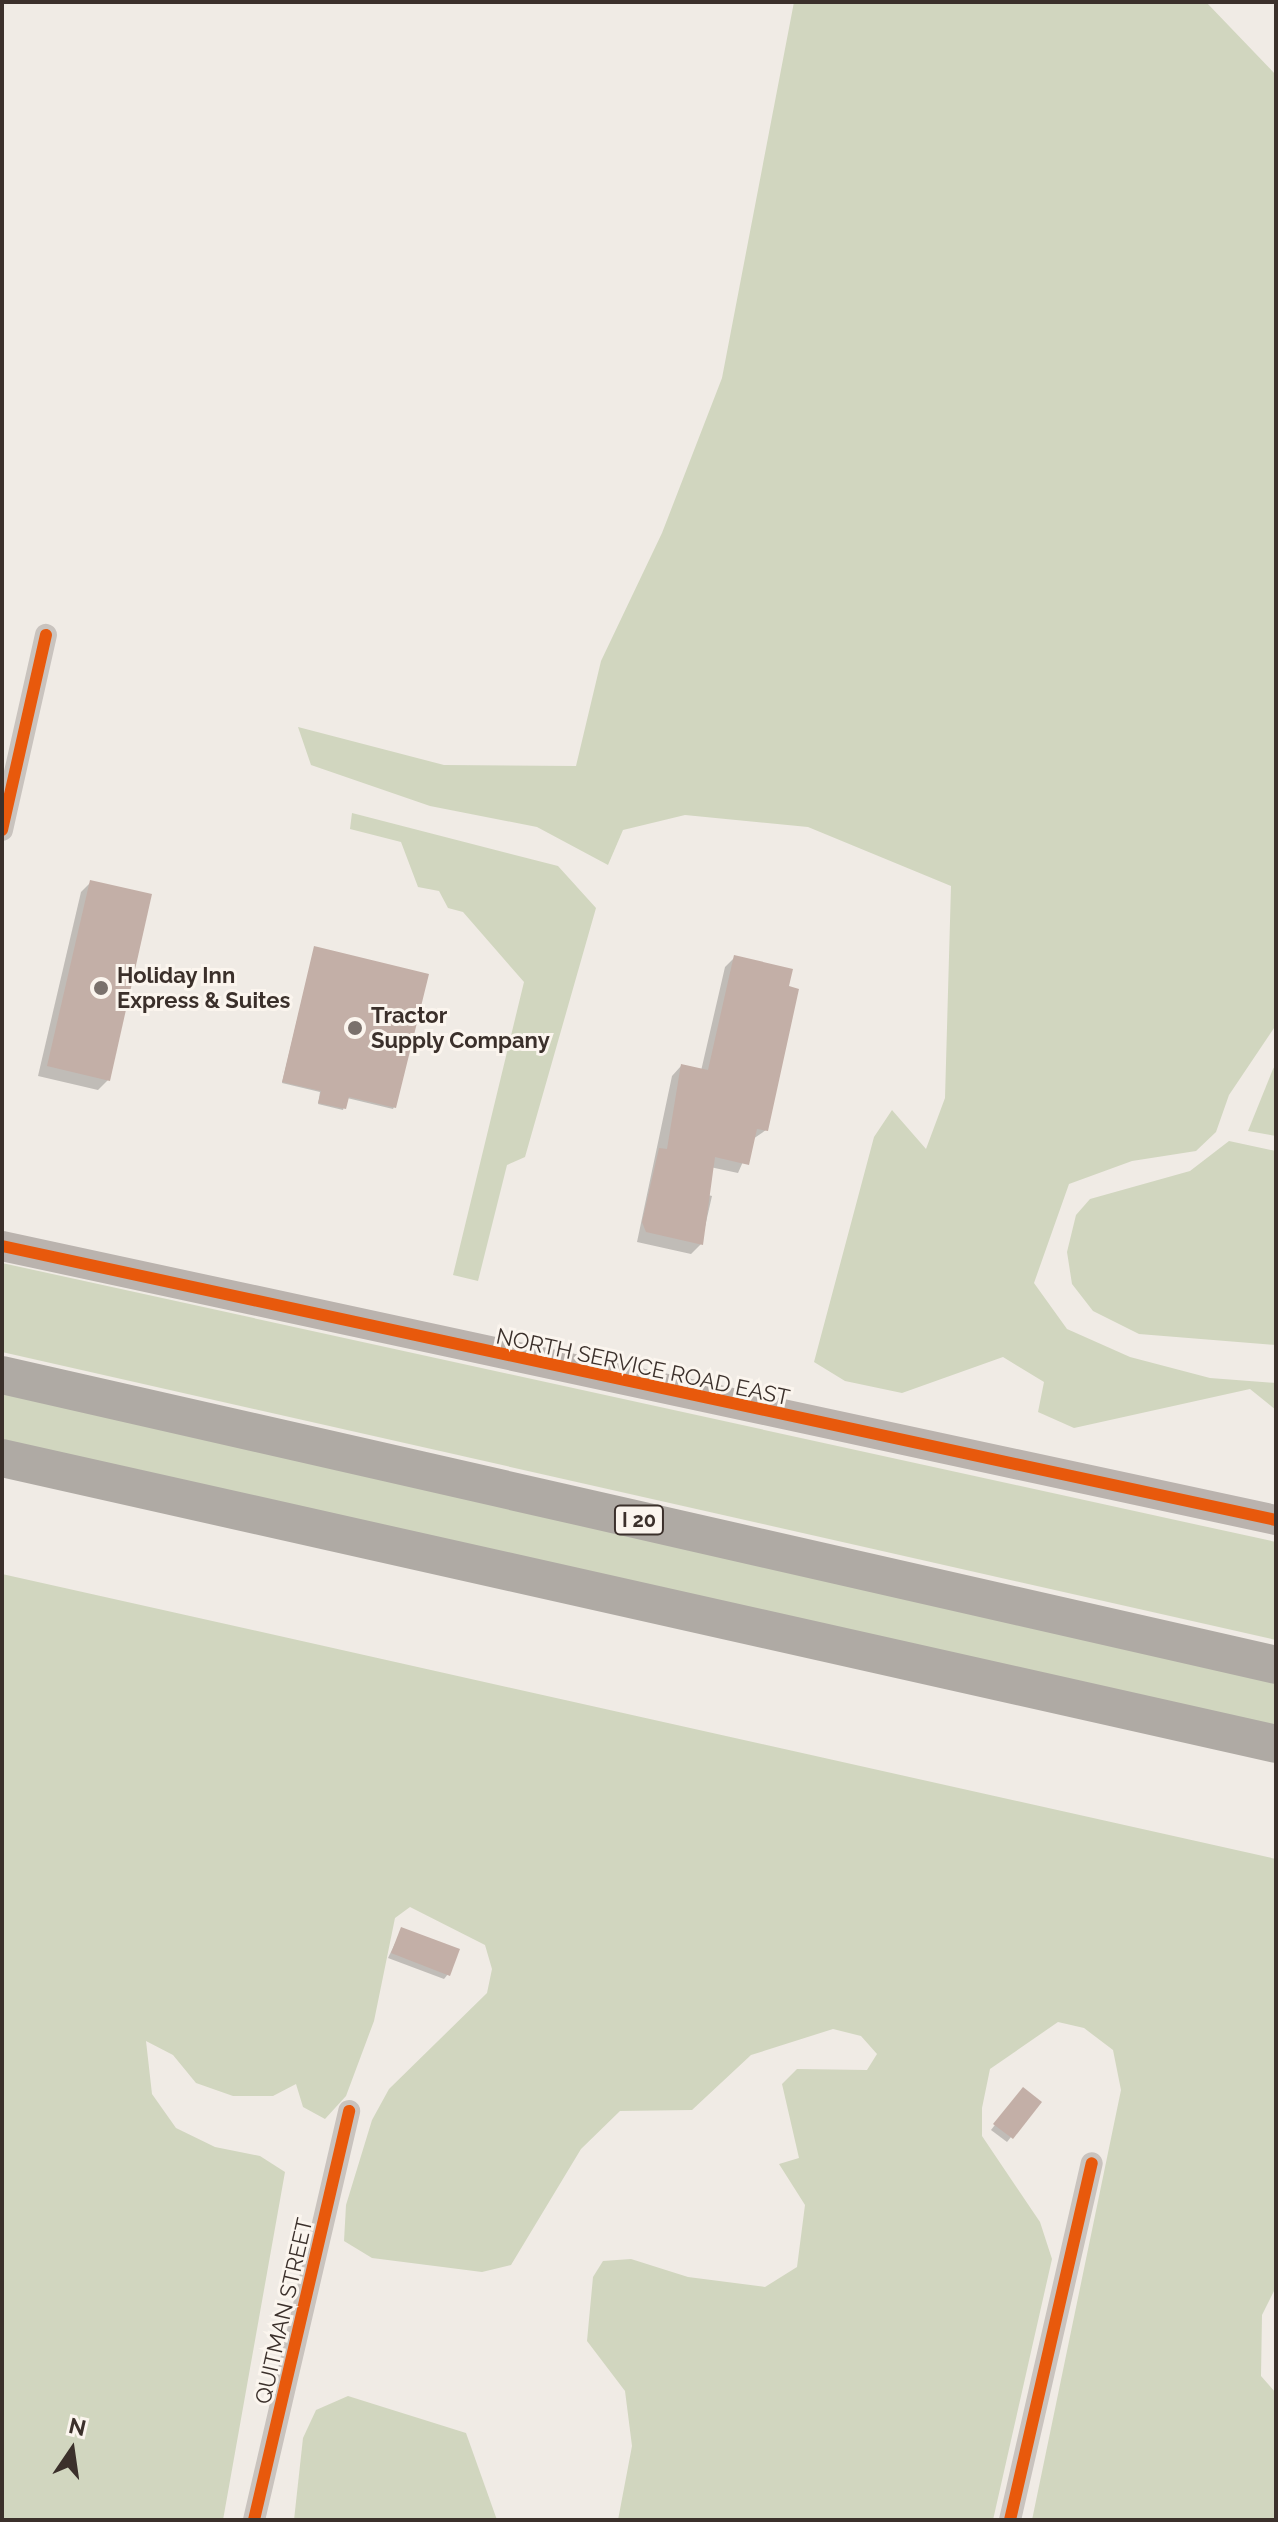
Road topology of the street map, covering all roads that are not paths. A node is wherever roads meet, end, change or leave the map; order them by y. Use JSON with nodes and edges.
{"nodes":[{"id":1,"x":46,"y":635,"type":"dead end"},
{"id":2,"x":2,"y":830,"type":"edge"},
{"id":3,"x":2,"y":1246,"type":"edge"},
{"id":4,"x":2,"y":1375,"type":"edge"},
{"id":5,"x":2,"y":1458,"type":"edge"},
{"id":6,"x":1276,"y":1520,"type":"edge"},
{"id":7,"x":1276,"y":1665,"type":"edge"},
{"id":8,"x":1276,"y":1744,"type":"edge"},
{"id":9,"x":349,"y":2111,"type":"dead end"},
{"id":10,"x":1092,"y":2163,"type":"dead end"},
{"id":11,"x":254,"y":2520,"type":"edge"},
{"id":12,"x":1010,"y":2520,"type":"edge"}],
"edges":[{"from":1,"to":2,"type":"street"},
{"from":3,"to":6,"type":"street","name":"NORTH SERVICE ROAD EAST"},
{"from":4,"to":7,"type":"highway","number":"I 20"},
{"from":5,"to":8,"type":"highway"},
{"from":9,"to":11,"type":"street","name":"QUITMAN STREET"},
{"from":10,"to":12,"type":"street"}]}
